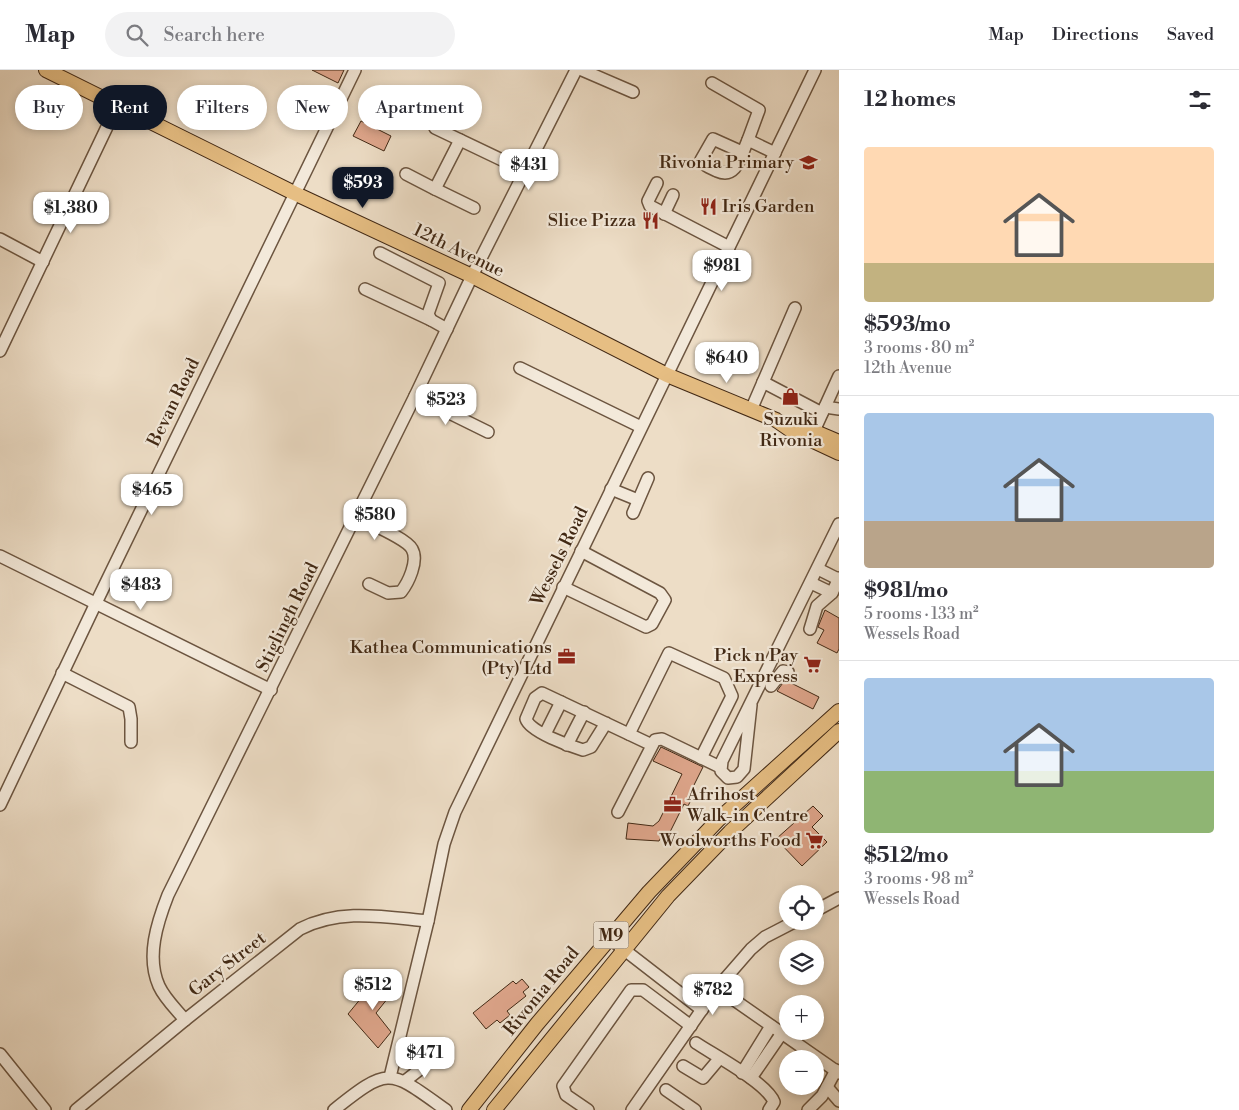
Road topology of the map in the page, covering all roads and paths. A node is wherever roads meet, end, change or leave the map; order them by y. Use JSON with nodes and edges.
{"nodes":[{"id":1,"x":47,"y":70,"type":"edge"},
{"id":2,"x":355,"y":70,"type":"edge"},
{"id":3,"x":576,"y":70,"type":"edge"},
{"id":4,"x":582,"y":70,"type":"edge"},
{"id":5,"x":815,"y":70,"type":"edge"},
{"id":6,"x":712,"y":84,"type":"dead end"},
{"id":7,"x":633,"y":92,"type":"dead end"},
{"id":8,"x":93,"y":93,"type":"edge"},
{"id":9,"x":106,"y":130,"type":"edge"},
{"id":10,"x":167,"y":130,"type":"edge"},
{"id":11,"x":439,"y":130,"type":"edge"},
{"id":12,"x":460,"y":140,"type":"junction"},
{"id":13,"x":748,"y":140,"type":"junction"},
{"id":14,"x":742,"y":152,"type":"dead end"},
{"id":15,"x":775,"y":153,"type":"junction"},
{"id":16,"x":524,"y":171,"type":"junction"},
{"id":17,"x":406,"y":174,"type":"dead end"},
{"id":18,"x":657,"y":183,"type":"dead end"},
{"id":19,"x":436,"y":189,"type":"junction"},
{"id":20,"x":294,"y":193,"type":"junction"},
{"id":21,"x":673,"y":195,"type":"dead end"},
{"id":22,"x":474,"y":208,"type":"dead end"},
{"id":23,"x":664,"y":214,"type":"junction"},
{"id":24,"x":0,"y":239,"type":"edge"},
{"id":25,"x":729,"y":247,"type":"junction"},
{"id":26,"x":380,"y":253,"type":"dead end"},
{"id":27,"x":43,"y":262,"type":"junction"},
{"id":28,"x":472,"y":276,"type":"junction"},
{"id":29,"x":365,"y":289,"type":"dead end"},
{"id":30,"x":795,"y":308,"type":"dead end"},
{"id":31,"x":431,"y":320,"type":"junction"},
{"id":32,"x":447,"y":329,"type":"junction"},
{"id":33,"x":0,"y":351,"type":"edge"},
{"id":34,"x":520,"y":368,"type":"dead end"},
{"id":35,"x":667,"y":375,"type":"junction"},
{"id":36,"x":839,"y":376,"type":"edge"},
{"id":37,"x":763,"y":382,"type":"junction"},
{"id":38,"x":416,"y":396,"type":"junction"},
{"id":39,"x":839,"y":409,"type":"edge"},
{"id":40,"x":751,"y":410,"type":"junction"},
{"id":41,"x":824,"y":410,"type":"junction"},
{"id":42,"x":776,"y":420,"type":"junction"},
{"id":43,"x":642,"y":427,"type":"junction"},
{"id":44,"x":814,"y":431,"type":"junction"},
{"id":45,"x":488,"y":432,"type":"dead end"},
{"id":46,"x":839,"y":442,"type":"edge"},
{"id":47,"x":839,"y":453,"type":"edge"},
{"id":48,"x":648,"y":478,"type":"dead end"},
{"id":49,"x":611,"y":489,"type":"junction"},
{"id":50,"x":638,"y":500,"type":"junction"},
{"id":51,"x":633,"y":513,"type":"dead end"},
{"id":52,"x":355,"y":516,"type":"junction"},
{"id":53,"x":839,"y":524,"type":"edge"},
{"id":54,"x":581,"y":552,"type":"junction"},
{"id":55,"x":0,"y":556,"type":"edge"},
{"id":56,"x":818,"y":569,"type":"junction"},
{"id":57,"x":839,"y":579,"type":"edge"},
{"id":58,"x":811,"y":583,"type":"junction"},
{"id":59,"x":368,"y":584,"type":"dead end"},
{"id":60,"x":563,"y":587,"type":"junction"},
{"id":61,"x":832,"y":593,"type":"junction"},
{"id":62,"x":96,"y":603,"type":"junction"},
{"id":63,"x":810,"y":629,"type":"dead end"},
{"id":64,"x":788,"y":672,"type":"dead end"},
{"id":65,"x":62,"y":673,"type":"junction"},
{"id":66,"x":771,"y":686,"type":"dead end"},
{"id":67,"x":271,"y":690,"type":"junction"},
{"id":68,"x":561,"y":702,"type":"junction"},
{"id":69,"x":751,"y":705,"type":"junction"},
{"id":70,"x":839,"y":711,"type":"edge"},
{"id":71,"x":584,"y":712,"type":"junction"},
{"id":72,"x":606,"y":723,"type":"junction"},
{"id":73,"x":839,"y":732,"type":"edge"},
{"id":74,"x":545,"y":734,"type":"junction"},
{"id":75,"x":629,"y":734,"type":"junction"},
{"id":76,"x":130,"y":742,"type":"dead end"},
{"id":77,"x":567,"y":745,"type":"junction"},
{"id":78,"x":652,"y":745,"type":"junction"},
{"id":79,"x":701,"y":758,"type":"junction"},
{"id":80,"x":720,"y":767,"type":"junction"},
{"id":81,"x":0,"y":805,"type":"edge"},
{"id":82,"x":618,"y":812,"type":"dead end"},
{"id":83,"x":839,"y":898,"type":"edge"},
{"id":84,"x":824,"y":906,"type":"edge"},
{"id":85,"x":428,"y":921,"type":"junction"},
{"id":86,"x":780,"y":930,"type":"edge"},
{"id":87,"x":609,"y":938,"type":"junction"},
{"id":88,"x":624,"y":950,"type":"junction"},
{"id":89,"x":717,"y":988,"type":"junction"},
{"id":90,"x":702,"y":1010,"type":"junction"},
{"id":91,"x":185,"y":1020,"type":"junction"},
{"id":92,"x":691,"y":1026,"type":"junction"},
{"id":93,"x":771,"y":1026,"type":"junction"},
{"id":94,"x":779,"y":1031,"type":"edge"},
{"id":95,"x":779,"y":1036,"type":"edge"},
{"id":96,"x":792,"y":1040,"type":"edge"},
{"id":97,"x":696,"y":1044,"type":"dead end"},
{"id":98,"x":0,"y":1054,"type":"edge"},
{"id":99,"x":719,"y":1059,"type":"junction"},
{"id":100,"x":683,"y":1066,"type":"dead end"},
{"id":101,"x":422,"y":1067,"type":"dead end"},
{"id":102,"x":838,"y":1071,"type":"edge"},
{"id":103,"x":746,"y":1075,"type":"junction"},
{"id":104,"x":390,"y":1076,"type":"junction"},
{"id":105,"x":405,"y":1081,"type":"junction"},
{"id":106,"x":666,"y":1090,"type":"dead end"},
{"id":107,"x":825,"y":1092,"type":"junction"},
{"id":108,"x":839,"y":1101,"type":"edge"},
{"id":109,"x":44,"y":1110,"type":"edge"},
{"id":110,"x":76,"y":1110,"type":"edge"},
{"id":111,"x":334,"y":1110,"type":"edge"},
{"id":112,"x":446,"y":1110,"type":"edge"},
{"id":113,"x":469,"y":1110,"type":"edge"},
{"id":114,"x":494,"y":1110,"type":"edge"},
{"id":115,"x":588,"y":1110,"type":"edge"},
{"id":116,"x":632,"y":1110,"type":"edge"},
{"id":117,"x":695,"y":1110,"type":"edge"},
{"id":118,"x":769,"y":1110,"type":"edge"},
{"id":119,"x":808,"y":1110,"type":"edge"},
{"id":120,"x":826,"y":1110,"type":"edge"}],
"edges":[{"from":1,"to":8,"type":"main road","name":"12th Avenue"},
{"from":2,"to":20,"type":"street","name":"Bevan Road"},
{"from":3,"to":16,"type":"street","name":"Stiglingh Road"},
{"from":4,"to":7,"type":"street"},
{"from":5,"to":15,"type":"street","name":"Wessels Road"},
{"from":6,"to":13,"type":"street"},
{"from":9,"to":27,"type":"street"},
{"from":10,"to":20,"type":"main road","name":"12th Avenue"},
{"from":11,"to":12,"type":"street"},
{"from":12,"to":16,"type":"street"},
{"from":12,"to":19,"type":"street"},
{"from":13,"to":14,"type":"street"},
{"from":13,"to":15,"type":"street"},
{"from":15,"to":25,"type":"street","name":"Wessels Road"},
{"from":16,"to":28,"type":"street","name":"Stiglingh Road"},
{"from":17,"to":19,"type":"street"},
{"from":18,"to":23,"type":"street"},
{"from":19,"to":22,"type":"street"},
{"from":20,"to":28,"type":"main road","name":"12th Avenue"},
{"from":20,"to":62,"type":"street","name":"Bevan Road"},
{"from":21,"to":23,"type":"street"},
{"from":23,"to":25,"type":"street"},
{"from":24,"to":27,"type":"street"},
{"from":25,"to":35,"type":"street","name":"Wessels Road"},
{"from":26,"to":31,"type":"street"},
{"from":27,"to":33,"type":"street"},
{"from":28,"to":32,"type":"street","name":"Stiglingh Road"},
{"from":28,"to":35,"type":"main road","name":"12th Avenue"},
{"from":29,"to":31,"type":"street"},
{"from":30,"to":37,"type":"street"},
{"from":31,"to":32,"type":"street"},
{"from":32,"to":38,"type":"street","name":"Stiglingh Road"},
{"from":34,"to":43,"type":"street"},
{"from":35,"to":40,"type":"main road","name":"12th Avenue"},
{"from":35,"to":43,"type":"street","name":"Wessels Road"},
{"from":36,"to":41,"type":"street"},
{"from":37,"to":40,"type":"street"},
{"from":37,"to":41,"type":"street"},
{"from":38,"to":45,"type":"street"},
{"from":38,"to":52,"type":"street","name":"Stiglingh Road"},
{"from":39,"to":41,"type":"street"},
{"from":40,"to":42,"type":"main road","name":"12th Avenue"},
{"from":41,"to":44,"type":"street"},
{"from":42,"to":44,"type":"main road","name":"12th Avenue"},
{"from":42,"to":47,"type":"main road","name":"12th Avenue"},
{"from":43,"to":49,"type":"street","name":"Wessels Road"},
{"from":44,"to":46,"type":"main road","name":"12th Avenue"},
{"from":48,"to":50,"type":"street"},
{"from":49,"to":50,"type":"street"},
{"from":49,"to":54,"type":"street","name":"Wessels Road"},
{"from":50,"to":51,"type":"street"},
{"from":52,"to":59,"type":"street"},
{"from":52,"to":67,"type":"street","name":"Stiglingh Road"},
{"from":53,"to":56,"type":"street"},
{"from":54,"to":60,"type":"street","name":"Wessels Road"},
{"from":54,"to":60,"type":"street"},
{"from":55,"to":62,"type":"street"},
{"from":56,"to":57,"type":"street"},
{"from":56,"to":58,"type":"street"},
{"from":57,"to":61,"type":"street"},
{"from":58,"to":61,"type":"street"},
{"from":58,"to":69,"type":"street"},
{"from":60,"to":85,"type":"street","name":"Wessels Road"},
{"from":61,"to":63,"type":"street"},
{"from":62,"to":65,"type":"street","name":"Bevan Road"},
{"from":62,"to":67,"type":"street"},
{"from":64,"to":66,"type":"street"},
{"from":65,"to":76,"type":"street"},
{"from":65,"to":81,"type":"street","name":"Bevan Road"},
{"from":67,"to":91,"type":"street","name":"Stiglingh Road"},
{"from":68,"to":71,"type":"street"},
{"from":68,"to":74,"type":"street"},
{"from":68,"to":74,"type":"street"},
{"from":69,"to":80,"type":"street"},
{"from":69,"to":80,"type":"street"},
{"from":70,"to":87,"type":"main road","name":"Rivonia Road","number":"M9"},
{"from":71,"to":72,"type":"street"},
{"from":71,"to":77,"type":"street"},
{"from":72,"to":75,"type":"street"},
{"from":72,"to":77,"type":"street"},
{"from":73,"to":88,"type":"main road","number":"M9"},
{"from":74,"to":77,"type":"street"},
{"from":75,"to":78,"type":"street"},
{"from":75,"to":79,"type":"street"},
{"from":78,"to":79,"type":"street"},
{"from":78,"to":82,"type":"street"},
{"from":79,"to":80,"type":"street"},
{"from":83,"to":84,"type":"street"},
{"from":85,"to":91,"type":"street","name":"Gary Street"},
{"from":85,"to":104,"type":"street","name":"Wessels Road"},
{"from":86,"to":89,"type":"street"},
{"from":87,"to":88,"type":"street"},
{"from":87,"to":113,"type":"main road","name":"Rivonia Road","number":"M9"},
{"from":88,"to":90,"type":"street"},
{"from":88,"to":114,"type":"main road","number":"M9"},
{"from":89,"to":90,"type":"street"},
{"from":89,"to":93,"type":"street"},
{"from":90,"to":92,"type":"street"},
{"from":91,"to":110,"type":"street","name":"Gary Street"},
{"from":92,"to":115,"type":"street"},
{"from":92,"to":116,"type":"street"},
{"from":93,"to":94,"type":"street"},
{"from":93,"to":103,"type":"street"},
{"from":95,"to":103,"type":"street"},
{"from":96,"to":102,"type":"street"},
{"from":97,"to":99,"type":"street"},
{"from":98,"to":109,"type":"street"},
{"from":99,"to":100,"type":"street"},
{"from":99,"to":103,"type":"street"},
{"from":101,"to":105,"type":"street"},
{"from":102,"to":107,"type":"street"},
{"from":103,"to":118,"type":"street"},
{"from":104,"to":105,"type":"street"},
{"from":104,"to":111,"type":"street"},
{"from":105,"to":112,"type":"street"},
{"from":106,"to":117,"type":"street"},
{"from":107,"to":108,"type":"street"},
{"from":107,"to":119,"type":"street"},
{"from":107,"to":120,"type":"street"}]}
